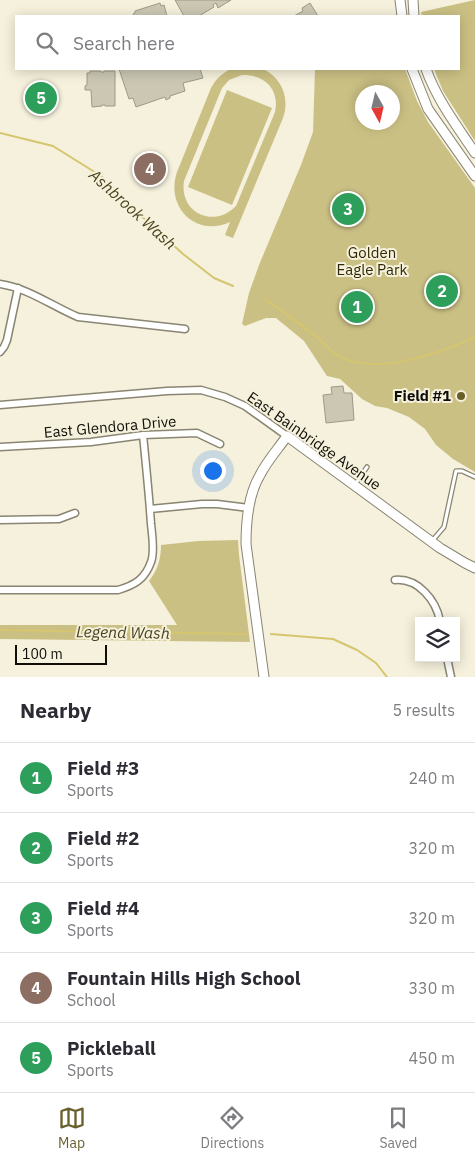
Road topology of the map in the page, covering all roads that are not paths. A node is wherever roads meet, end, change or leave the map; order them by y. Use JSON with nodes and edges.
{"nodes":[{"id":1,"x":400,"y":0,"type":"edge"},
{"id":2,"x":413,"y":0,"type":"edge"},
{"id":3,"x":402,"y":15,"type":"edge"},
{"id":4,"x":414,"y":15,"type":"edge"},
{"id":5,"x":412,"y":70,"type":"edge"},
{"id":6,"x":426,"y":70,"type":"edge"},
{"id":7,"x":475,"y":153,"type":"edge"},
{"id":8,"x":475,"y":176,"type":"edge"},
{"id":9,"x":0,"y":284,"type":"edge"},
{"id":10,"x":18,"y":288,"type":"junction"},
{"id":11,"x":186,"y":329,"type":"dead end"},
{"id":12,"x":0,"y":352,"type":"edge"},
{"id":13,"x":0,"y":405,"type":"edge"},
{"id":14,"x":143,"y":435,"type":"junction"},
{"id":15,"x":287,"y":436,"type":"junction"},
{"id":16,"x":220,"y":444,"type":"dead end"},
{"id":17,"x":0,"y":447,"type":"edge"},
{"id":18,"x":367,"y":467,"type":"dead end"},
{"id":19,"x":475,"y":477,"type":"edge"},
{"id":20,"x":354,"y":485,"type":"junction"},
{"id":21,"x":249,"y":508,"type":"junction"},
{"id":22,"x":150,"y":509,"type":"junction"},
{"id":23,"x":75,"y":514,"type":"dead end"},
{"id":24,"x":0,"y":520,"type":"edge"},
{"id":25,"x":431,"y":542,"type":"junction"},
{"id":26,"x":475,"y":568,"type":"edge"},
{"id":27,"x":395,"y":580,"type":"dead end"},
{"id":28,"x":0,"y":590,"type":"edge"},
{"id":29,"x":439,"y":617,"type":"edge"},
{"id":30,"x":448,"y":662,"type":"edge"},
{"id":31,"x":264,"y":677,"type":"edge"},
{"id":32,"x":451,"y":677,"type":"edge"}],
"edges":[{"from":1,"to":3,"type":"street"},
{"from":2,"to":4,"type":"street"},
{"from":5,"to":8,"type":"street"},
{"from":6,"to":7,"type":"street"},
{"from":9,"to":10,"type":"street"},
{"from":10,"to":11,"type":"street"},
{"from":10,"to":12,"type":"street"},
{"from":13,"to":15,"type":"street","name":"East Bainbridge Avenue"},
{"from":14,"to":16,"type":"street","name":"East Glendora Drive"},
{"from":14,"to":17,"type":"street","name":"East Glendora Drive"},
{"from":14,"to":22,"type":"street"},
{"from":15,"to":20,"type":"street","name":"East Bainbridge Avenue"},
{"from":15,"to":21,"type":"street"},
{"from":18,"to":20,"type":"lane"},
{"from":19,"to":25,"type":"lane"},
{"from":20,"to":25,"type":"street","name":"East Bainbridge Avenue"},
{"from":21,"to":22,"type":"street"},
{"from":21,"to":31,"type":"street"},
{"from":22,"to":28,"type":"street"},
{"from":23,"to":24,"type":"street"},
{"from":25,"to":26,"type":"street","name":"East Bainbridge Avenue"},
{"from":27,"to":29,"type":"street"},
{"from":30,"to":32,"type":"street"}]}
